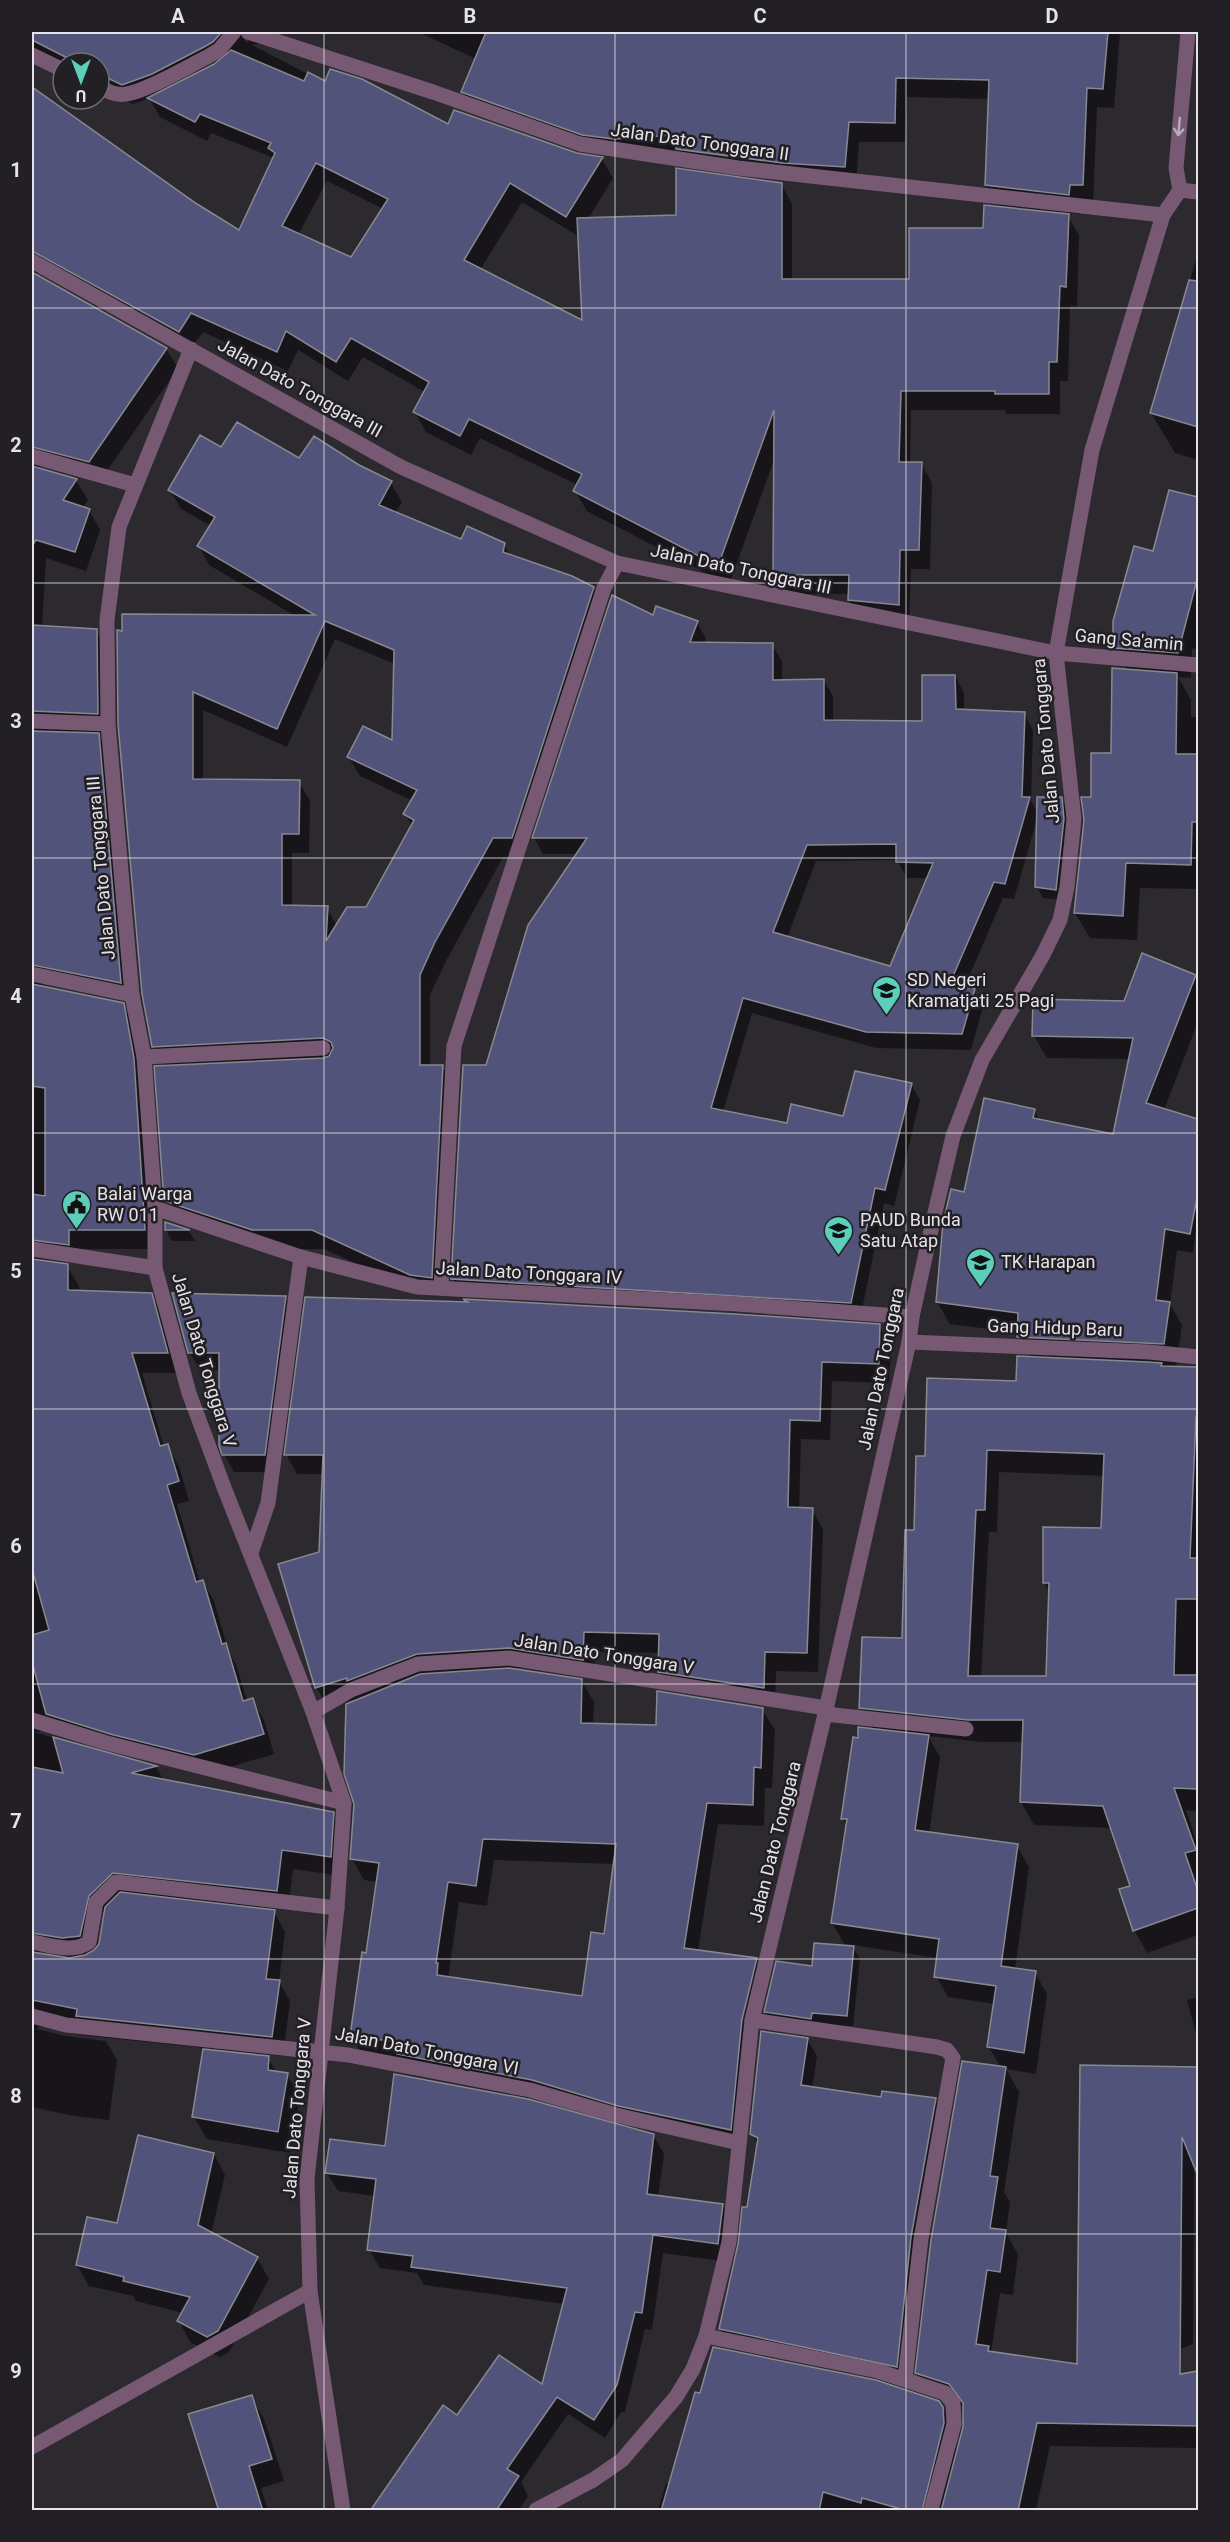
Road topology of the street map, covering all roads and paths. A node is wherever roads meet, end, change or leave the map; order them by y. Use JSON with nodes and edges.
{"nodes":[{"id":1,"x":234,"y":32,"type":"edge"},
{"id":2,"x":248,"y":32,"type":"edge"},
{"id":3,"x":1188,"y":32,"type":"edge"},
{"id":4,"x":32,"y":55,"type":"edge"},
{"id":5,"x":51,"y":64,"type":"edge"},
{"id":6,"x":111,"y":92,"type":"edge"},
{"id":7,"x":1180,"y":190,"type":"junction"},
{"id":8,"x":1198,"y":192,"type":"edge"},
{"id":9,"x":1163,"y":215,"type":"junction"},
{"id":10,"x":32,"y":261,"type":"edge"},
{"id":11,"x":191,"y":349,"type":"junction"},
{"id":12,"x":32,"y":456,"type":"edge"},
{"id":13,"x":135,"y":485,"type":"junction"},
{"id":14,"x":617,"y":563,"type":"junction"},
{"id":15,"x":1056,"y":654,"type":"junction"},
{"id":16,"x":1198,"y":665,"type":"edge"},
{"id":17,"x":32,"y":720,"type":"edge"},
{"id":18,"x":108,"y":724,"type":"junction"},
{"id":19,"x":32,"y":974,"type":"edge"},
{"id":20,"x":132,"y":995,"type":"junction"},
{"id":21,"x":323,"y":1048,"type":"dead end"},
{"id":22,"x":144,"y":1057,"type":"junction"},
{"id":23,"x":155,"y":1208,"type":"junction"},
{"id":24,"x":32,"y":1249,"type":"edge"},
{"id":25,"x":301,"y":1257,"type":"junction"},
{"id":26,"x":155,"y":1268,"type":"junction"},
{"id":27,"x":441,"y":1288,"type":"junction"},
{"id":28,"x":912,"y":1317,"type":"junction"},
{"id":29,"x":909,"y":1342,"type":"junction"},
{"id":30,"x":1198,"y":1357,"type":"edge"},
{"id":31,"x":251,"y":1553,"type":"junction"},
{"id":32,"x":826,"y":1711,"type":"junction"},
{"id":33,"x":313,"y":1712,"type":"junction"},
{"id":34,"x":32,"y":1720,"type":"edge"},
{"id":35,"x":966,"y":1729,"type":"dead end"},
{"id":36,"x":344,"y":1803,"type":"junction"},
{"id":37,"x":337,"y":1908,"type":"junction"},
{"id":38,"x":32,"y":1942,"type":"edge"},
{"id":39,"x":32,"y":2016,"type":"edge"},
{"id":40,"x":752,"y":2020,"type":"junction"},
{"id":41,"x":321,"y":2050,"type":"junction"},
{"id":42,"x":739,"y":2144,"type":"junction"},
{"id":43,"x":310,"y":2291,"type":"junction"},
{"id":44,"x":706,"y":2336,"type":"junction"},
{"id":45,"x":904,"y":2379,"type":"junction"},
{"id":46,"x":32,"y":2447,"type":"edge"},
{"id":47,"x":554,"y":2506,"type":"edge"},
{"id":48,"x":343,"y":2511,"type":"edge"},
{"id":49,"x":536,"y":2511,"type":"edge"},
{"id":50,"x":931,"y":2511,"type":"edge"}],
"edges":[{"from":1,"to":6,"type":"street"},
{"from":2,"to":9,"type":"street","name":"Jalan Dato Tonggara II"},
{"from":3,"to":7,"type":"street","one_way":true},
{"from":4,"to":5,"type":"street"},
{"from":7,"to":8,"type":"street"},
{"from":7,"to":9,"type":"street","name":"Jalan Dato Tonggara"},
{"from":9,"to":15,"type":"street","name":"Jalan Dato Tonggara"},
{"from":10,"to":11,"type":"street"},
{"from":11,"to":13,"type":"street","name":"Jalan Dato Tonggara III"},
{"from":11,"to":14,"type":"street","name":"Jalan Dato Tonggara III"},
{"from":12,"to":13,"type":"street"},
{"from":13,"to":18,"type":"street","name":"Jalan Dato Tonggara III"},
{"from":14,"to":15,"type":"street","name":"Jalan Dato Tonggara III"},
{"from":14,"to":27,"type":"street"},
{"from":15,"to":16,"type":"street","name":"Gang Sa'amin"},
{"from":15,"to":28,"type":"street","name":"Jalan Dato Tonggara"},
{"from":17,"to":18,"type":"street"},
{"from":18,"to":20,"type":"street","name":"Jalan Dato Tonggara III"},
{"from":19,"to":20,"type":"street"},
{"from":20,"to":22,"type":"street","name":"Jalan Dato Tonggara III"},
{"from":21,"to":22,"type":"street"},
{"from":22,"to":23,"type":"street","name":"Jalan Dato Tonggara III"},
{"from":23,"to":25,"type":"street","name":"Jalan Dato Tonggara IV"},
{"from":23,"to":26,"type":"street","name":"Jalan Dato Tonggara V"},
{"from":24,"to":26,"type":"street"},
{"from":25,"to":27,"type":"street","name":"Jalan Dato Tonggara IV"},
{"from":25,"to":31,"type":"street"},
{"from":26,"to":31,"type":"street","name":"Jalan Dato Tonggara V"},
{"from":27,"to":28,"type":"street","name":"Jalan Dato Tonggara IV"},
{"from":28,"to":29,"type":"street","name":"Jalan Dato Tonggara"},
{"from":29,"to":30,"type":"street","name":"Gang Hidup Baru"},
{"from":29,"to":32,"type":"street","name":"Jalan Dato Tonggara"},
{"from":31,"to":33,"type":"street","name":"Jalan Dato Tonggara V"},
{"from":32,"to":33,"type":"street","name":"Jalan Dato Tonggara V"},
{"from":32,"to":35,"type":"street","name":"Jalan Dato Tonggara V"},
{"from":32,"to":40,"type":"street","name":"Jalan Dato Tonggara"},
{"from":33,"to":36,"type":"street","name":"Jalan Dato Tonggara V"},
{"from":34,"to":36,"type":"street"},
{"from":36,"to":37,"type":"street","name":"Jalan Dato Tonggara V"},
{"from":37,"to":38,"type":"street"},
{"from":37,"to":41,"type":"street","name":"Jalan Dato Tonggara V"},
{"from":39,"to":41,"type":"street","name":"Jalan Dato Tonggara VI"},
{"from":40,"to":42,"type":"street","name":"Jalan Dato Tonggara"},
{"from":40,"to":45,"type":"street"},
{"from":41,"to":42,"type":"street","name":"Jalan Dato Tonggara VI"},
{"from":41,"to":43,"type":"street","name":"Jalan Dato Tonggara V"},
{"from":42,"to":44,"type":"street","name":"Jalan Dato Tonggara"},
{"from":43,"to":46,"type":"street"},
{"from":43,"to":48,"type":"street","name":"Jalan Dato Tonggara V"},
{"from":44,"to":45,"type":"street"},
{"from":44,"to":47,"type":"street","name":"Jalan Dato Tonggara"},
{"from":45,"to":50,"type":"street"},
{"from":47,"to":49,"type":"street","name":"Jalan Dato Tonggara"}]}
